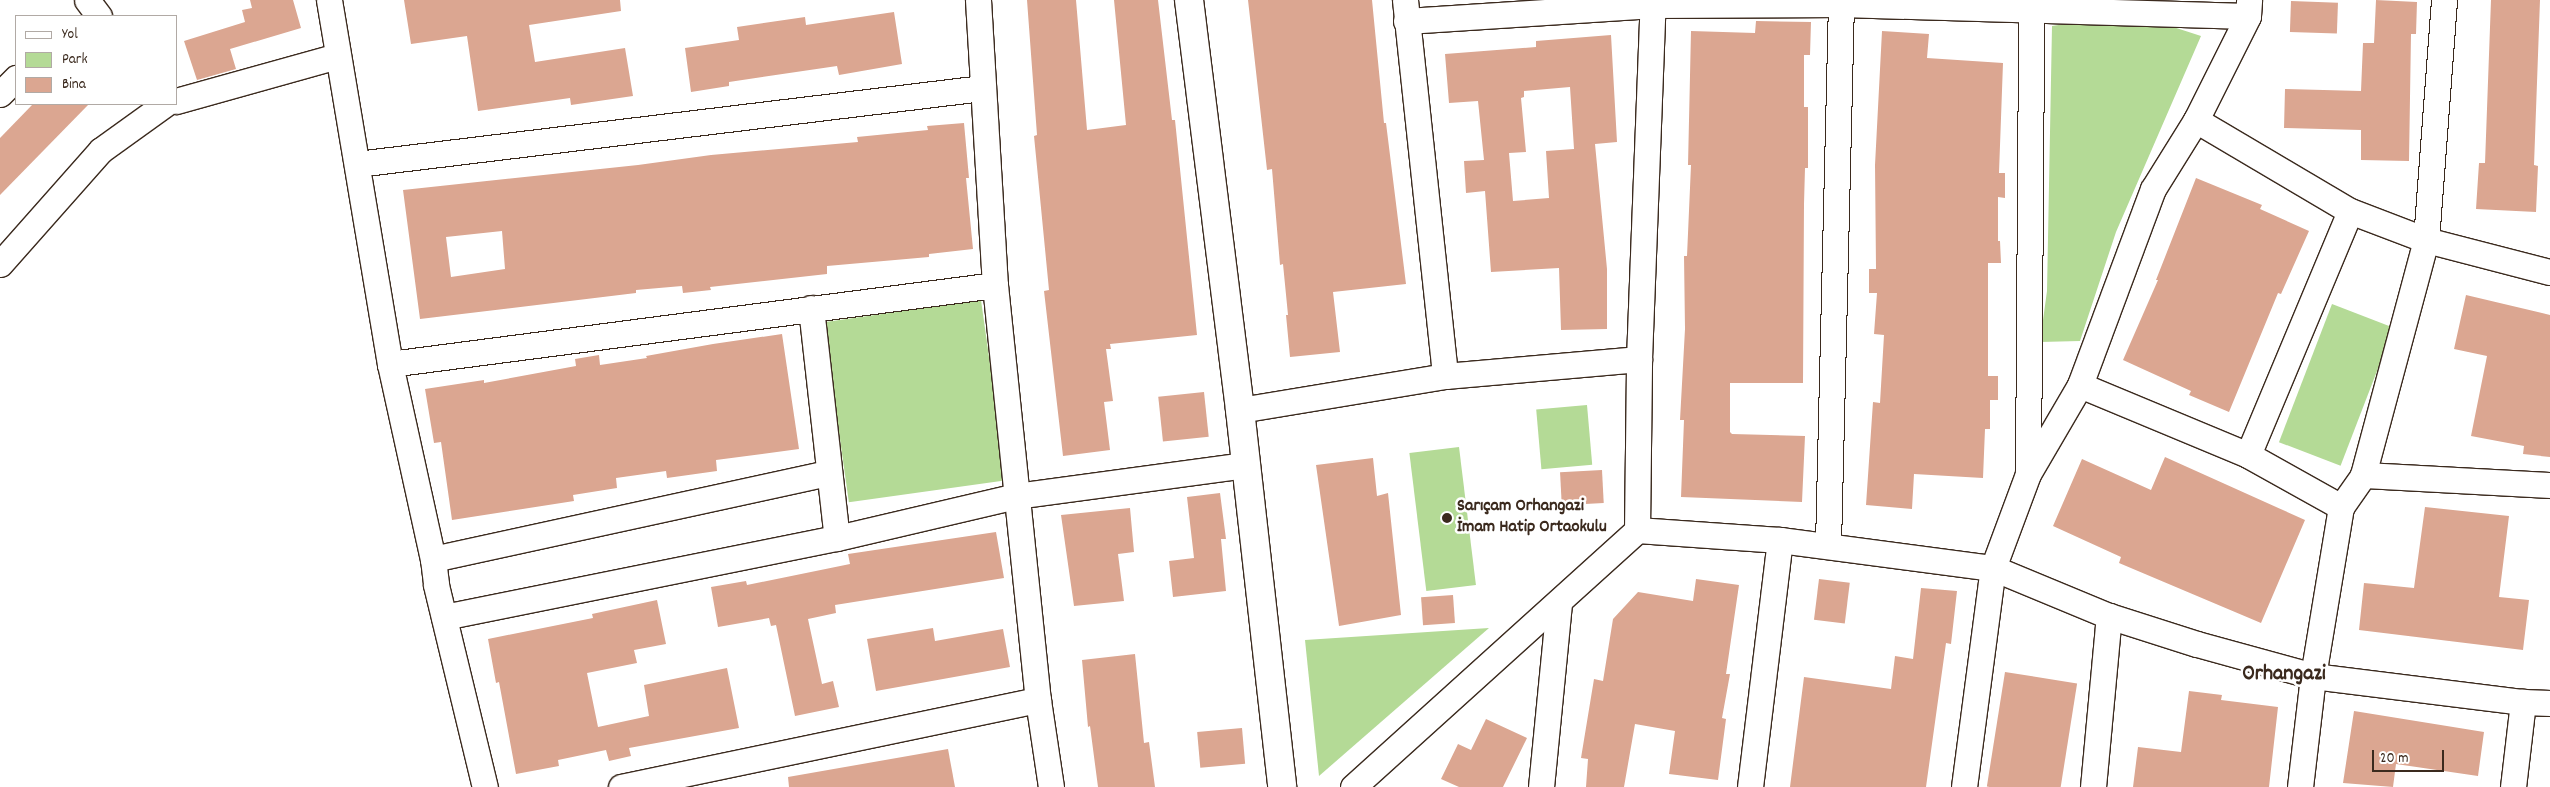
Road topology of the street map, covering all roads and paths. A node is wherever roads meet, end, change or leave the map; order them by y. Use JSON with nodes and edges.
{"nodes":[{"id":1,"x":329,"y":0,"type":"edge"},
{"id":2,"x":978,"y":0,"type":"edge"},
{"id":3,"x":1189,"y":0,"type":"edge"},
{"id":4,"x":2444,"y":0,"type":"edge"},
{"id":5,"x":1653,"y":2,"type":"edge"},
{"id":6,"x":1841,"y":2,"type":"edge"},
{"id":7,"x":2031,"y":4,"type":"edge"},
{"id":8,"x":2249,"y":8,"type":"edge"},
{"id":9,"x":1406,"y":11,"type":"edge"},
{"id":10,"x":337,"y":56,"type":"junction"},
{"id":11,"x":15,"y":79,"type":"edge"},
{"id":12,"x":982,"y":88,"type":"junction"},
{"id":13,"x":0,"y":94,"type":"edge"},
{"id":14,"x":178,"y":100,"type":"edge"},
{"id":15,"x":164,"y":105,"type":"edge"},
{"id":16,"x":2196,"y":120,"type":"junction"},
{"id":17,"x":357,"y":164,"type":"junction"},
{"id":18,"x":2350,"y":211,"type":"junction"},
{"id":19,"x":2426,"y":240,"type":"junction"},
{"id":20,"x":0,"y":264,"type":"edge"},
{"id":21,"x":2550,"y":272,"type":"edge"},
{"id":22,"x":995,"y":285,"type":"junction"},
{"id":23,"x":811,"y":308,"type":"junction"},
{"id":24,"x":1639,"y":359,"type":"junction"},
{"id":25,"x":390,"y":364,"type":"junction"},
{"id":26,"x":1445,"y":376,"type":"junction"},
{"id":27,"x":2080,"y":385,"type":"junction"},
{"id":28,"x":1240,"y":410,"type":"junction"},
{"id":29,"x":2248,"y":455,"type":"junction"},
{"id":30,"x":1246,"y":466,"type":"junction"},
{"id":31,"x":829,"y":473,"type":"junction"},
{"id":32,"x":2028,"y":474,"type":"junction"},
{"id":33,"x":2363,"y":475,"type":"junction"},
{"id":34,"x":2550,"y":485,"type":"edge"},
{"id":35,"x":1016,"y":496,"type":"junction"},
{"id":36,"x":2341,"y":507,"type":"junction"},
{"id":37,"x":1638,"y":530,"type":"junction"},
{"id":38,"x":837,"y":538,"type":"junction"},
{"id":39,"x":1780,"y":540,"type":"junction"},
{"id":40,"x":1828,"y":545,"type":"junction"},
{"id":41,"x":433,"y":559,"type":"junction"},
{"id":42,"x":1993,"y":568,"type":"junction"},
{"id":43,"x":1559,"y":602,"type":"junction"},
{"id":44,"x":2109,"y":616,"type":"junction"},
{"id":45,"x":444,"y":617,"type":"junction"},
{"id":46,"x":2313,"y":676,"type":"junction"},
{"id":47,"x":1038,"y":700,"type":"junction"},
{"id":48,"x":2523,"y":702,"type":"junction"},
{"id":49,"x":2550,"y":703,"type":"edge"},
{"id":50,"x":485,"y":787,"type":"edge"},
{"id":51,"x":621,"y":787,"type":"edge"},
{"id":52,"x":1051,"y":787,"type":"edge"},
{"id":53,"x":1282,"y":787,"type":"edge"},
{"id":54,"x":1353,"y":787,"type":"edge"},
{"id":55,"x":1541,"y":787,"type":"edge"},
{"id":56,"x":1750,"y":787,"type":"edge"},
{"id":57,"x":1964,"y":787,"type":"edge"},
{"id":58,"x":2093,"y":787,"type":"edge"},
{"id":59,"x":2300,"y":787,"type":"edge"},
{"id":60,"x":2513,"y":787,"type":"edge"}],
"edges":[{"from":1,"to":10,"type":"street"},
{"from":2,"to":12,"type":"street"},
{"from":3,"to":28,"type":"main road"},
{"from":4,"to":19,"type":"street"},
{"from":5,"to":6,"type":"street"},
{"from":5,"to":9,"type":"street"},
{"from":5,"to":24,"type":"street"},
{"from":6,"to":7,"type":"street"},
{"from":6,"to":40,"type":"street"},
{"from":7,"to":8,"type":"street"},
{"from":7,"to":32,"type":"street"},
{"from":8,"to":16,"type":"street"},
{"from":9,"to":26,"type":"street"},
{"from":10,"to":14,"type":"street"},
{"from":10,"to":17,"type":"street"},
{"from":11,"to":13,"type":"street"},
{"from":12,"to":17,"type":"street"},
{"from":12,"to":22,"type":"street"},
{"from":15,"to":20,"type":"street"},
{"from":16,"to":18,"type":"street"},
{"from":16,"to":27,"type":"street"},
{"from":17,"to":25,"type":"street"},
{"from":18,"to":19,"type":"street"},
{"from":18,"to":29,"type":"street"},
{"from":19,"to":21,"type":"street"},
{"from":19,"to":33,"type":"street"},
{"from":22,"to":23,"type":"street"},
{"from":22,"to":35,"type":"street"},
{"from":23,"to":25,"type":"street"},
{"from":23,"to":31,"type":"street"},
{"from":24,"to":26,"type":"street"},
{"from":24,"to":37,"type":"street"},
{"from":25,"to":41,"type":"street"},
{"from":26,"to":28,"type":"street"},
{"from":27,"to":29,"type":"street"},
{"from":27,"to":32,"type":"street"},
{"from":28,"to":30,"type":"main road"},
{"from":29,"to":36,"type":"street"},
{"from":30,"to":35,"type":"street"},
{"from":30,"to":53,"type":"main road"},
{"from":31,"to":38,"type":"street"},
{"from":31,"to":41,"type":"street"},
{"from":32,"to":42,"type":"street"},
{"from":33,"to":34,"type":"street"},
{"from":33,"to":36,"type":"street"},
{"from":35,"to":38,"type":"street"},
{"from":35,"to":47,"type":"street"},
{"from":36,"to":46,"type":"street"},
{"from":37,"to":39,"type":"street"},
{"from":37,"to":43,"type":"street"},
{"from":38,"to":45,"type":"street"},
{"from":39,"to":40,"type":"street"},
{"from":39,"to":56,"type":"street"},
{"from":40,"to":42,"type":"street"},
{"from":41,"to":45,"type":"street"},
{"from":42,"to":44,"type":"street"},
{"from":42,"to":57,"type":"street"},
{"from":43,"to":54,"type":"street"},
{"from":43,"to":55,"type":"street"},
{"from":44,"to":46,"type":"street"},
{"from":44,"to":58,"type":"street"},
{"from":45,"to":50,"type":"street"},
{"from":46,"to":48,"type":"street"},
{"from":46,"to":59,"type":"street"},
{"from":47,"to":51,"type":"street"},
{"from":47,"to":52,"type":"street"},
{"from":48,"to":49,"type":"street"},
{"from":48,"to":60,"type":"street"}]}
